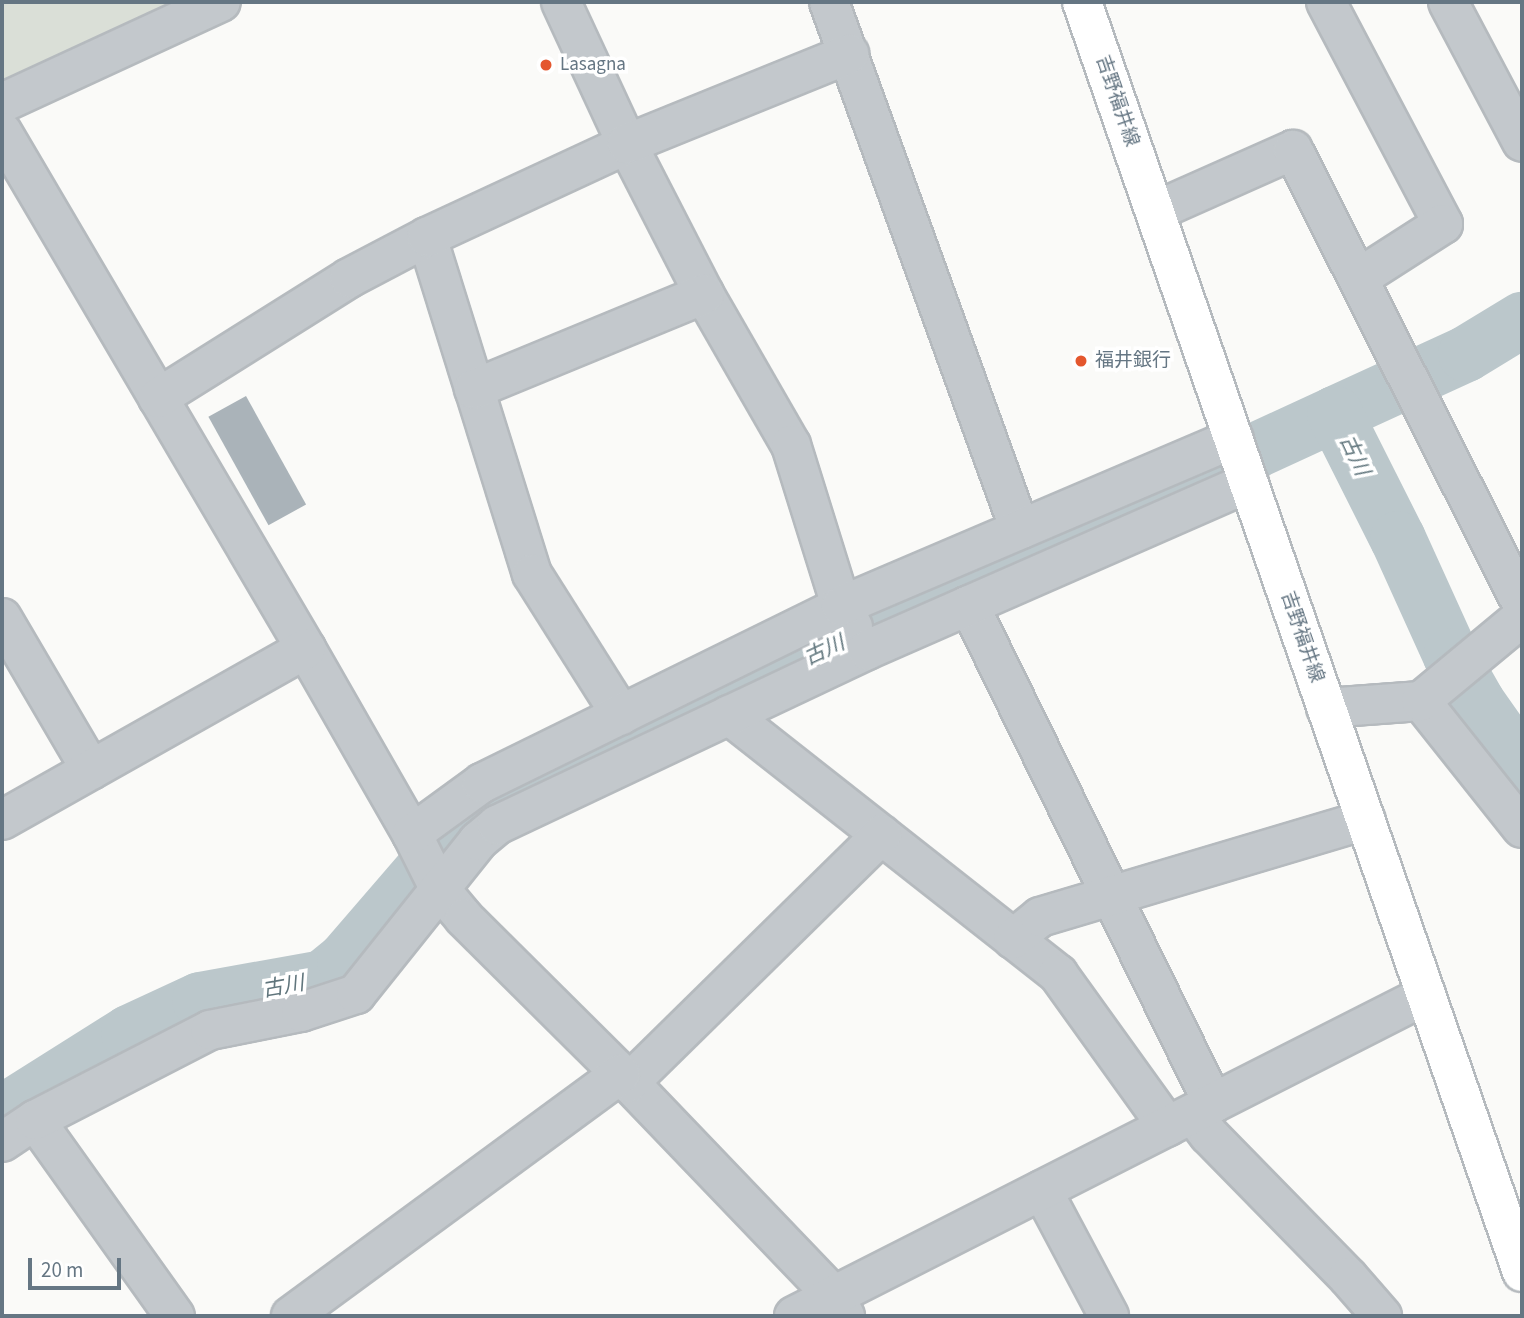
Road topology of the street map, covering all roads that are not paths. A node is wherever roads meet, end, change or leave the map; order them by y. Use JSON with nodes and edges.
{"nodes":[{"id":1,"x":221,"y":2,"type":"edge"},
{"id":2,"x":561,"y":2,"type":"edge"},
{"id":3,"x":829,"y":2,"type":"edge"},
{"id":4,"x":1082,"y":2,"type":"edge"},
{"id":5,"x":1326,"y":2,"type":"edge"},
{"id":6,"x":1448,"y":2,"type":"edge"},
{"id":7,"x":849,"y":54,"type":"junction"},
{"id":8,"x":2,"y":103,"type":"edge"},
{"id":9,"x":2,"y":132,"type":"edge"},
{"id":10,"x":1522,"y":142,"type":"edge"},
{"id":11,"x":627,"y":144,"type":"junction"},
{"id":12,"x":1156,"y":211,"type":"junction"},
{"id":13,"x":427,"y":237,"type":"junction"},
{"id":14,"x":1359,"y":278,"type":"junction"},
{"id":15,"x":704,"y":294,"type":"junction"},
{"id":16,"x":474,"y":389,"type":"junction"},
{"id":17,"x":158,"y":398,"type":"junction"},
{"id":18,"x":1234,"y":438,"type":"junction"},
{"id":19,"x":1249,"y":482,"type":"junction"},
{"id":20,"x":1020,"y":530,"type":"junction"},
{"id":21,"x":969,"y":604,"type":"junction"},
{"id":22,"x":1522,"y":604,"type":"edge"},
{"id":23,"x":841,"y":606,"type":"junction"},
{"id":24,"x":1522,"y":617,"type":"edge"},
{"id":25,"x":2,"y":618,"type":"edge"},
{"id":26,"x":306,"y":649,"type":"junction"},
{"id":27,"x":867,"y":650,"type":"junction"},
{"id":28,"x":1443,"y":683,"type":"junction"},
{"id":29,"x":1326,"y":708,"type":"junction"},
{"id":30,"x":621,"y":715,"type":"junction"},
{"id":31,"x":729,"y":715,"type":"junction"},
{"id":32,"x":91,"y":770,"type":"junction"},
{"id":33,"x":2,"y":820,"type":"edge"},
{"id":34,"x":1366,"y":820,"type":"junction"},
{"id":35,"x":1522,"y":828,"type":"edge"},
{"id":36,"x":412,"y":834,"type":"junction"},
{"id":37,"x":881,"y":835,"type":"junction"},
{"id":38,"x":439,"y":888,"type":"junction"},
{"id":39,"x":1111,"y":896,"type":"junction"},
{"id":40,"x":1013,"y":939,"type":"junction"},
{"id":41,"x":1426,"y":995,"type":"junction"},
{"id":42,"x":625,"y":1079,"type":"junction"},
{"id":43,"x":1191,"y":1115,"type":"junction"},
{"id":44,"x":35,"y":1120,"type":"junction"},
{"id":45,"x":2,"y":1142,"type":"edge"},
{"id":46,"x":1042,"y":1190,"type":"junction"},
{"id":47,"x":1522,"y":1272,"type":"edge"},
{"id":48,"x":839,"y":1306,"type":"edge"},
{"id":49,"x":175,"y":1316,"type":"edge"},
{"id":50,"x":291,"y":1316,"type":"edge"},
{"id":51,"x":794,"y":1316,"type":"edge"},
{"id":52,"x":1109,"y":1316,"type":"edge"},
{"id":53,"x":1382,"y":1316,"type":"edge"}],
"edges":[{"from":1,"to":8,"type":"street"},
{"from":2,"to":11,"type":"street"},
{"from":3,"to":7,"type":"street"},
{"from":4,"to":12,"type":"main road","name":"吉野福井線"},
{"from":5,"to":14,"type":"street"},
{"from":6,"to":10,"type":"street"},
{"from":7,"to":11,"type":"street"},
{"from":7,"to":20,"type":"street"},
{"from":9,"to":17,"type":"street"},
{"from":11,"to":13,"type":"street"},
{"from":11,"to":15,"type":"street"},
{"from":12,"to":14,"type":"street"},
{"from":12,"to":18,"type":"main road","name":"吉野福井線"},
{"from":13,"to":16,"type":"street"},
{"from":13,"to":17,"type":"street"},
{"from":14,"to":22,"type":"street"},
{"from":15,"to":16,"type":"street"},
{"from":15,"to":23,"type":"street"},
{"from":16,"to":30,"type":"street"},
{"from":17,"to":26,"type":"street"},
{"from":18,"to":19,"type":"main road","name":"吉野福井線"},
{"from":18,"to":20,"type":"street"},
{"from":19,"to":21,"type":"street"},
{"from":19,"to":29,"type":"main road","name":"吉野福井線"},
{"from":20,"to":23,"type":"street"},
{"from":21,"to":27,"type":"street"},
{"from":21,"to":39,"type":"street"},
{"from":23,"to":27,"type":"street"},
{"from":23,"to":30,"type":"street"},
{"from":24,"to":28,"type":"street"},
{"from":25,"to":32,"type":"street"},
{"from":26,"to":32,"type":"street"},
{"from":26,"to":36,"type":"street"},
{"from":27,"to":31,"type":"street"},
{"from":28,"to":29,"type":"street"},
{"from":28,"to":35,"type":"street"},
{"from":29,"to":34,"type":"main road","name":"吉野福井線"},
{"from":30,"to":36,"type":"street"},
{"from":31,"to":37,"type":"street"},
{"from":31,"to":38,"type":"street"},
{"from":32,"to":33,"type":"street"},
{"from":34,"to":39,"type":"street"},
{"from":34,"to":41,"type":"main road","name":"吉野福井線"},
{"from":36,"to":38,"type":"street"},
{"from":37,"to":40,"type":"street"},
{"from":37,"to":42,"type":"street"},
{"from":38,"to":42,"type":"street"},
{"from":38,"to":44,"type":"street"},
{"from":39,"to":40,"type":"street"},
{"from":39,"to":43,"type":"street"},
{"from":40,"to":43,"type":"street"},
{"from":41,"to":43,"type":"street"},
{"from":41,"to":47,"type":"main road","name":"吉野福井線"},
{"from":42,"to":48,"type":"street"},
{"from":42,"to":50,"type":"street"},
{"from":43,"to":46,"type":"street"},
{"from":43,"to":53,"type":"street"},
{"from":44,"to":45,"type":"street"},
{"from":44,"to":49,"type":"street"},
{"from":46,"to":48,"type":"street"},
{"from":46,"to":52,"type":"street"},
{"from":48,"to":51,"type":"street"}]}
